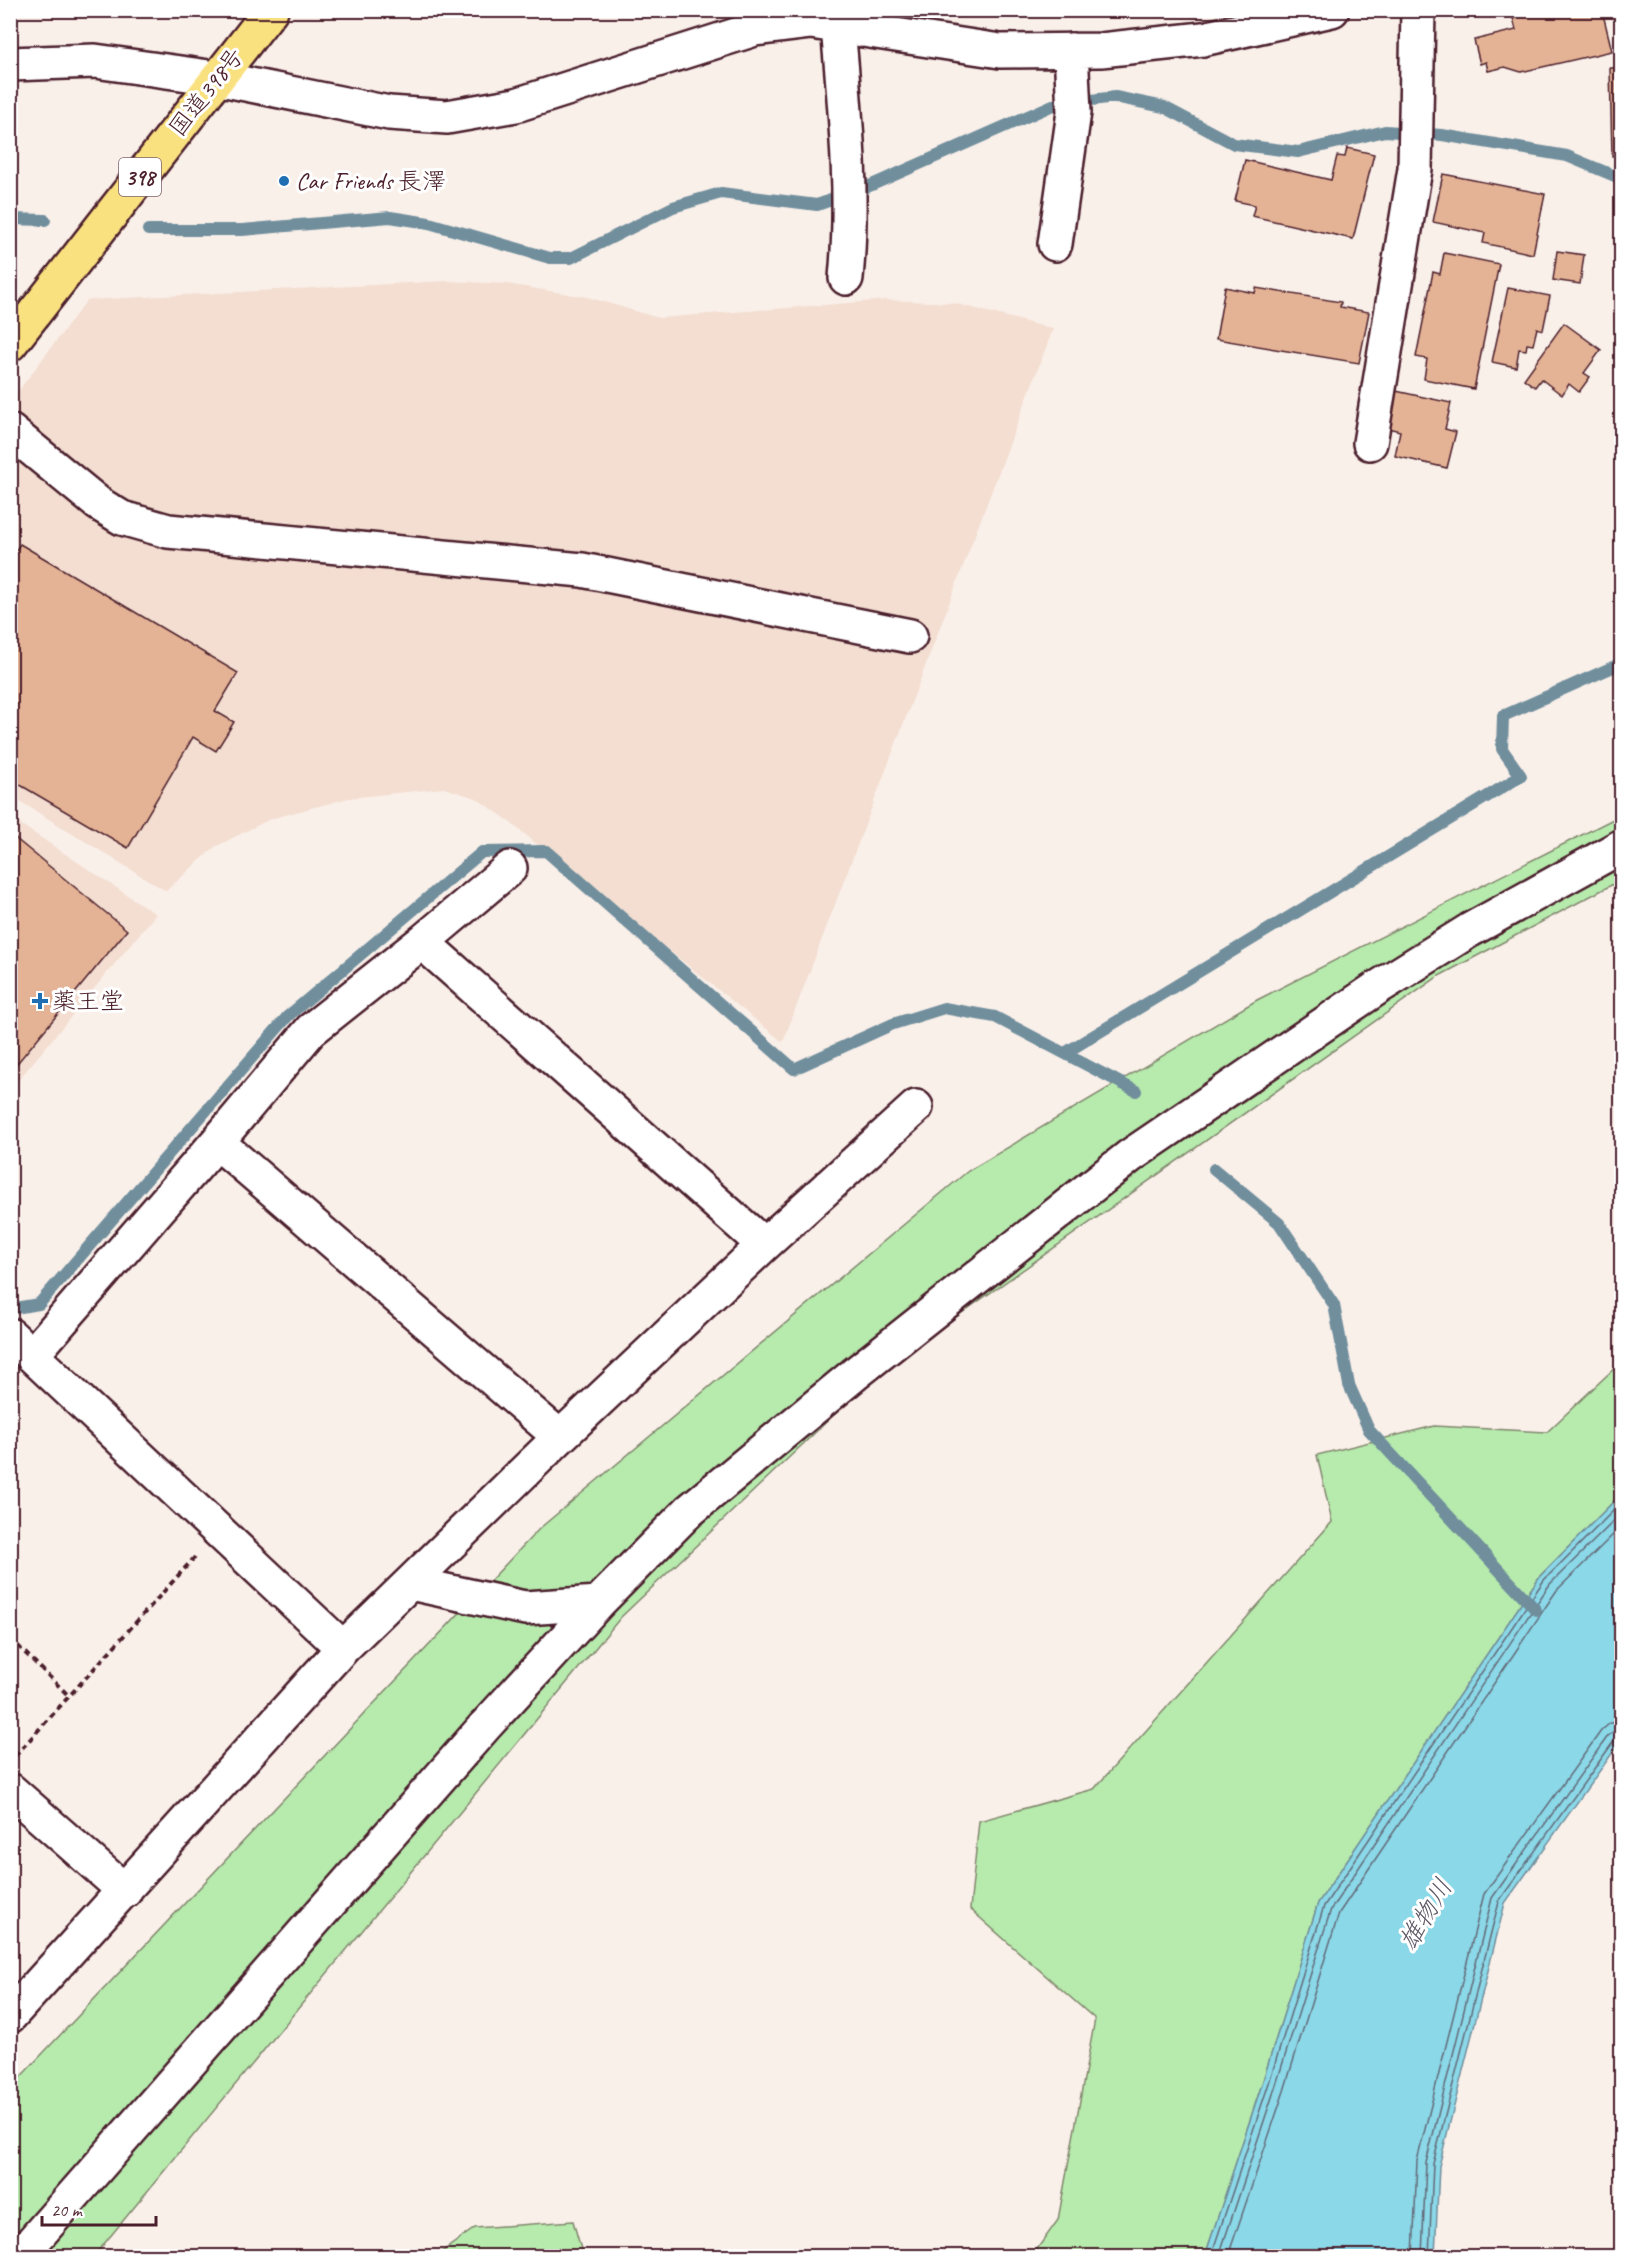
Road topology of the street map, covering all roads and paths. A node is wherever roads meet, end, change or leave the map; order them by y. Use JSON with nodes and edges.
{"nodes":[{"id":1,"x":271,"y":10,"type":"edge"},
{"id":2,"x":1332,"y":10,"type":"edge"},
{"id":3,"x":1418,"y":10,"type":"edge"},
{"id":4,"x":838,"y":26,"type":"junction"},
{"id":5,"x":1071,"y":63,"type":"junction"},
{"id":6,"x":10,"y":64,"type":"edge"},
{"id":7,"x":216,"y":78,"type":"junction"},
{"id":8,"x":1055,"y":244,"type":"dead end"},
{"id":9,"x":846,"y":278,"type":"dead end"},
{"id":10,"x":10,"y":344,"type":"edge"},
{"id":11,"x":10,"y":431,"type":"edge"},
{"id":12,"x":1370,"y":443,"type":"dead end"},
{"id":13,"x":910,"y":636,"type":"dead end"},
{"id":14,"x":1622,"y":846,"type":"edge"},
{"id":15,"x":510,"y":868,"type":"dead end"},
{"id":16,"x":422,"y":942,"type":"junction"},
{"id":17,"x":916,"y":1107,"type":"dead end"},
{"id":18,"x":217,"y":1142,"type":"junction"},
{"id":19,"x":764,"y":1245,"type":"junction"},
{"id":20,"x":21,"y":1345,"type":"edge"},
{"id":21,"x":560,"y":1437,"type":"junction"},
{"id":22,"x":218,"y":1531,"type":"junction"},
{"id":23,"x":410,"y":1583,"type":"junction"},
{"id":24,"x":598,"y":1603,"type":"junction"},
{"id":25,"x":10,"y":1638,"type":"edge"},
{"id":26,"x":343,"y":1648,"type":"junction"},
{"id":27,"x":69,"y":1696,"type":"junction"},
{"id":28,"x":11,"y":1761,"type":"edge"},
{"id":29,"x":10,"y":1790,"type":"edge"},
{"id":30,"x":125,"y":1890,"type":"junction"},
{"id":31,"x":10,"y":2016,"type":"edge"},
{"id":32,"x":20,"y":2256,"type":"edge"}],
"edges":[{"from":1,"to":7,"type":"highway","name":"国道398号","number":"398"},
{"from":2,"to":5,"type":"street"},
{"from":3,"to":12,"type":"street"},
{"from":4,"to":5,"type":"street"},
{"from":4,"to":7,"type":"street"},
{"from":4,"to":9,"type":"street"},
{"from":5,"to":8,"type":"street"},
{"from":6,"to":7,"type":"street"},
{"from":7,"to":10,"type":"highway","name":"国道398号","number":"398"},
{"from":11,"to":13,"type":"street"},
{"from":14,"to":24,"type":"street"},
{"from":15,"to":16,"type":"street"},
{"from":16,"to":18,"type":"street"},
{"from":16,"to":19,"type":"street"},
{"from":17,"to":19,"type":"street"},
{"from":18,"to":20,"type":"street"},
{"from":18,"to":21,"type":"street"},
{"from":19,"to":21,"type":"street"},
{"from":20,"to":22,"type":"street"},
{"from":21,"to":23,"type":"street"},
{"from":22,"to":26,"type":"street"},
{"from":22,"to":27,"type":"path"},
{"from":23,"to":24,"type":"street"},
{"from":23,"to":26,"type":"street"},
{"from":24,"to":32,"type":"street"},
{"from":25,"to":27,"type":"path"},
{"from":26,"to":30,"type":"street"},
{"from":27,"to":28,"type":"path"},
{"from":29,"to":30,"type":"street"},
{"from":30,"to":31,"type":"street"}]}
